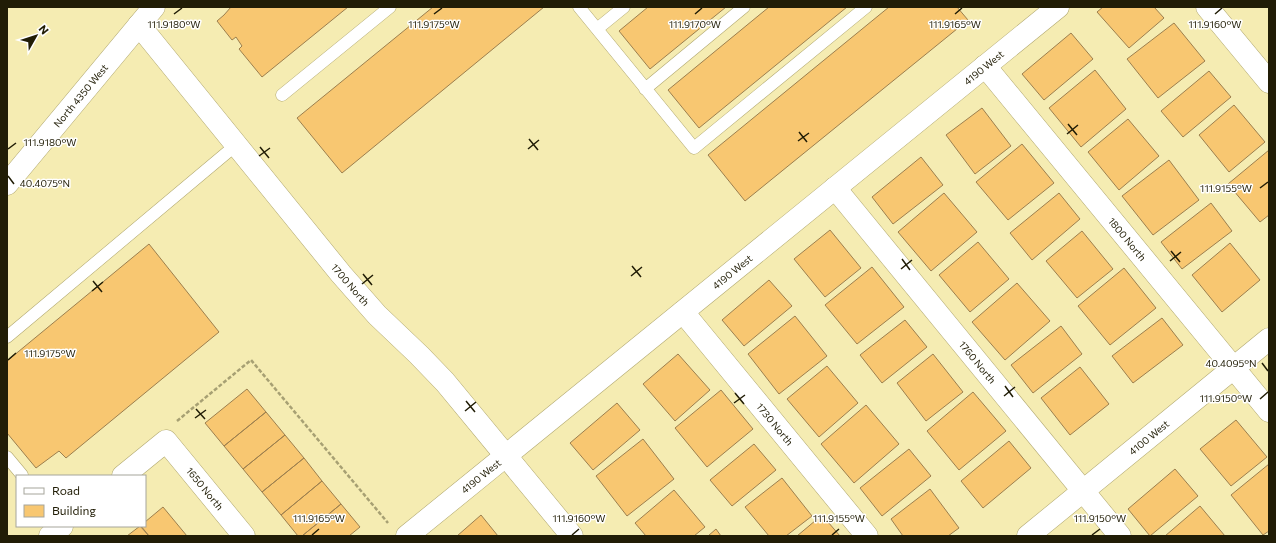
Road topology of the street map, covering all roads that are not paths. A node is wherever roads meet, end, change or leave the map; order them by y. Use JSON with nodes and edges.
{"nodes":[{"id":1,"x":154,"y":7,"type":"edge"},
{"id":2,"x":390,"y":7,"type":"edge"},
{"id":3,"x":579,"y":7,"type":"edge"},
{"id":4,"x":624,"y":7,"type":"edge"},
{"id":5,"x":744,"y":7,"type":"edge"},
{"id":6,"x":866,"y":7,"type":"edge"},
{"id":7,"x":1058,"y":7,"type":"edge"},
{"id":8,"x":1208,"y":7,"type":"edge"},
{"id":9,"x":139,"y":25,"type":"junction"},
{"id":10,"x":597,"y":29,"type":"junction"},
{"id":11,"x":985,"y":66,"type":"junction"},
{"id":12,"x":1269,"y":82,"type":"edge"},
{"id":13,"x":645,"y":89,"type":"junction"},
{"id":14,"x":282,"y":95,"type":"dead end"},
{"id":15,"x":236,"y":145,"type":"junction"},
{"id":16,"x":7,"y":184,"type":"edge"},
{"id":17,"x":835,"y":188,"type":"junction"},
{"id":18,"x":683,"y":312,"type":"junction"},
{"id":19,"x":7,"y":337,"type":"edge"},
{"id":20,"x":1269,"y":338,"type":"edge"},
{"id":21,"x":1233,"y":368,"type":"junction"},
{"id":22,"x":1269,"y":412,"type":"edge"},
{"id":23,"x":506,"y":455,"type":"junction"},
{"id":24,"x":7,"y":457,"type":"edge"},
{"id":25,"x":22,"y":475,"type":"dead end"},
{"id":26,"x":124,"y":475,"type":"edge"},
{"id":27,"x":1083,"y":491,"type":"junction"},
{"id":28,"x":61,"y":527,"type":"edge"},
{"id":29,"x":398,"y":531,"type":"edge"},
{"id":30,"x":50,"y":536,"type":"edge"},
{"id":31,"x":244,"y":536,"type":"edge"},
{"id":32,"x":572,"y":536,"type":"edge"},
{"id":33,"x":867,"y":536,"type":"edge"},
{"id":34,"x":1028,"y":536,"type":"edge"},
{"id":35,"x":1120,"y":536,"type":"edge"}],
"edges":[{"from":1,"to":9,"type":"street","name":"North 4350 West"},
{"from":2,"to":14,"type":"lane"},
{"from":3,"to":10,"type":"lane"},
{"from":4,"to":10,"type":"lane"},
{"from":5,"to":13,"type":"lane"},
{"from":6,"to":13,"type":"lane"},
{"from":7,"to":11,"type":"street","name":"4190 West"},
{"from":8,"to":12,"type":"street"},
{"from":9,"to":15,"type":"street","name":"1700 North"},
{"from":9,"to":16,"type":"street","name":"North 4350 West"},
{"from":10,"to":13,"type":"lane"},
{"from":11,"to":17,"type":"street","name":"4190 West"},
{"from":11,"to":21,"type":"street","name":"1800 North"},
{"from":15,"to":19,"type":"lane"},
{"from":15,"to":23,"type":"street","name":"1700 North"},
{"from":17,"to":18,"type":"street","name":"4190 West"},
{"from":17,"to":27,"type":"street","name":"1760 North"},
{"from":18,"to":23,"type":"street","name":"4190 West"},
{"from":18,"to":33,"type":"street","name":"1730 North"},
{"from":20,"to":21,"type":"street","name":"4100 West"},
{"from":21,"to":22,"type":"street","name":"1800 North"},
{"from":21,"to":27,"type":"street","name":"4100 West"},
{"from":23,"to":29,"type":"street","name":"4190 West"},
{"from":23,"to":32,"type":"street","name":"1700 North"},
{"from":24,"to":25,"type":"lane"},
{"from":26,"to":31,"type":"street","name":"1650 North"},
{"from":27,"to":34,"type":"street","name":"4100 West"},
{"from":27,"to":35,"type":"street","name":"1760 North"},
{"from":28,"to":30,"type":"street"}]}
